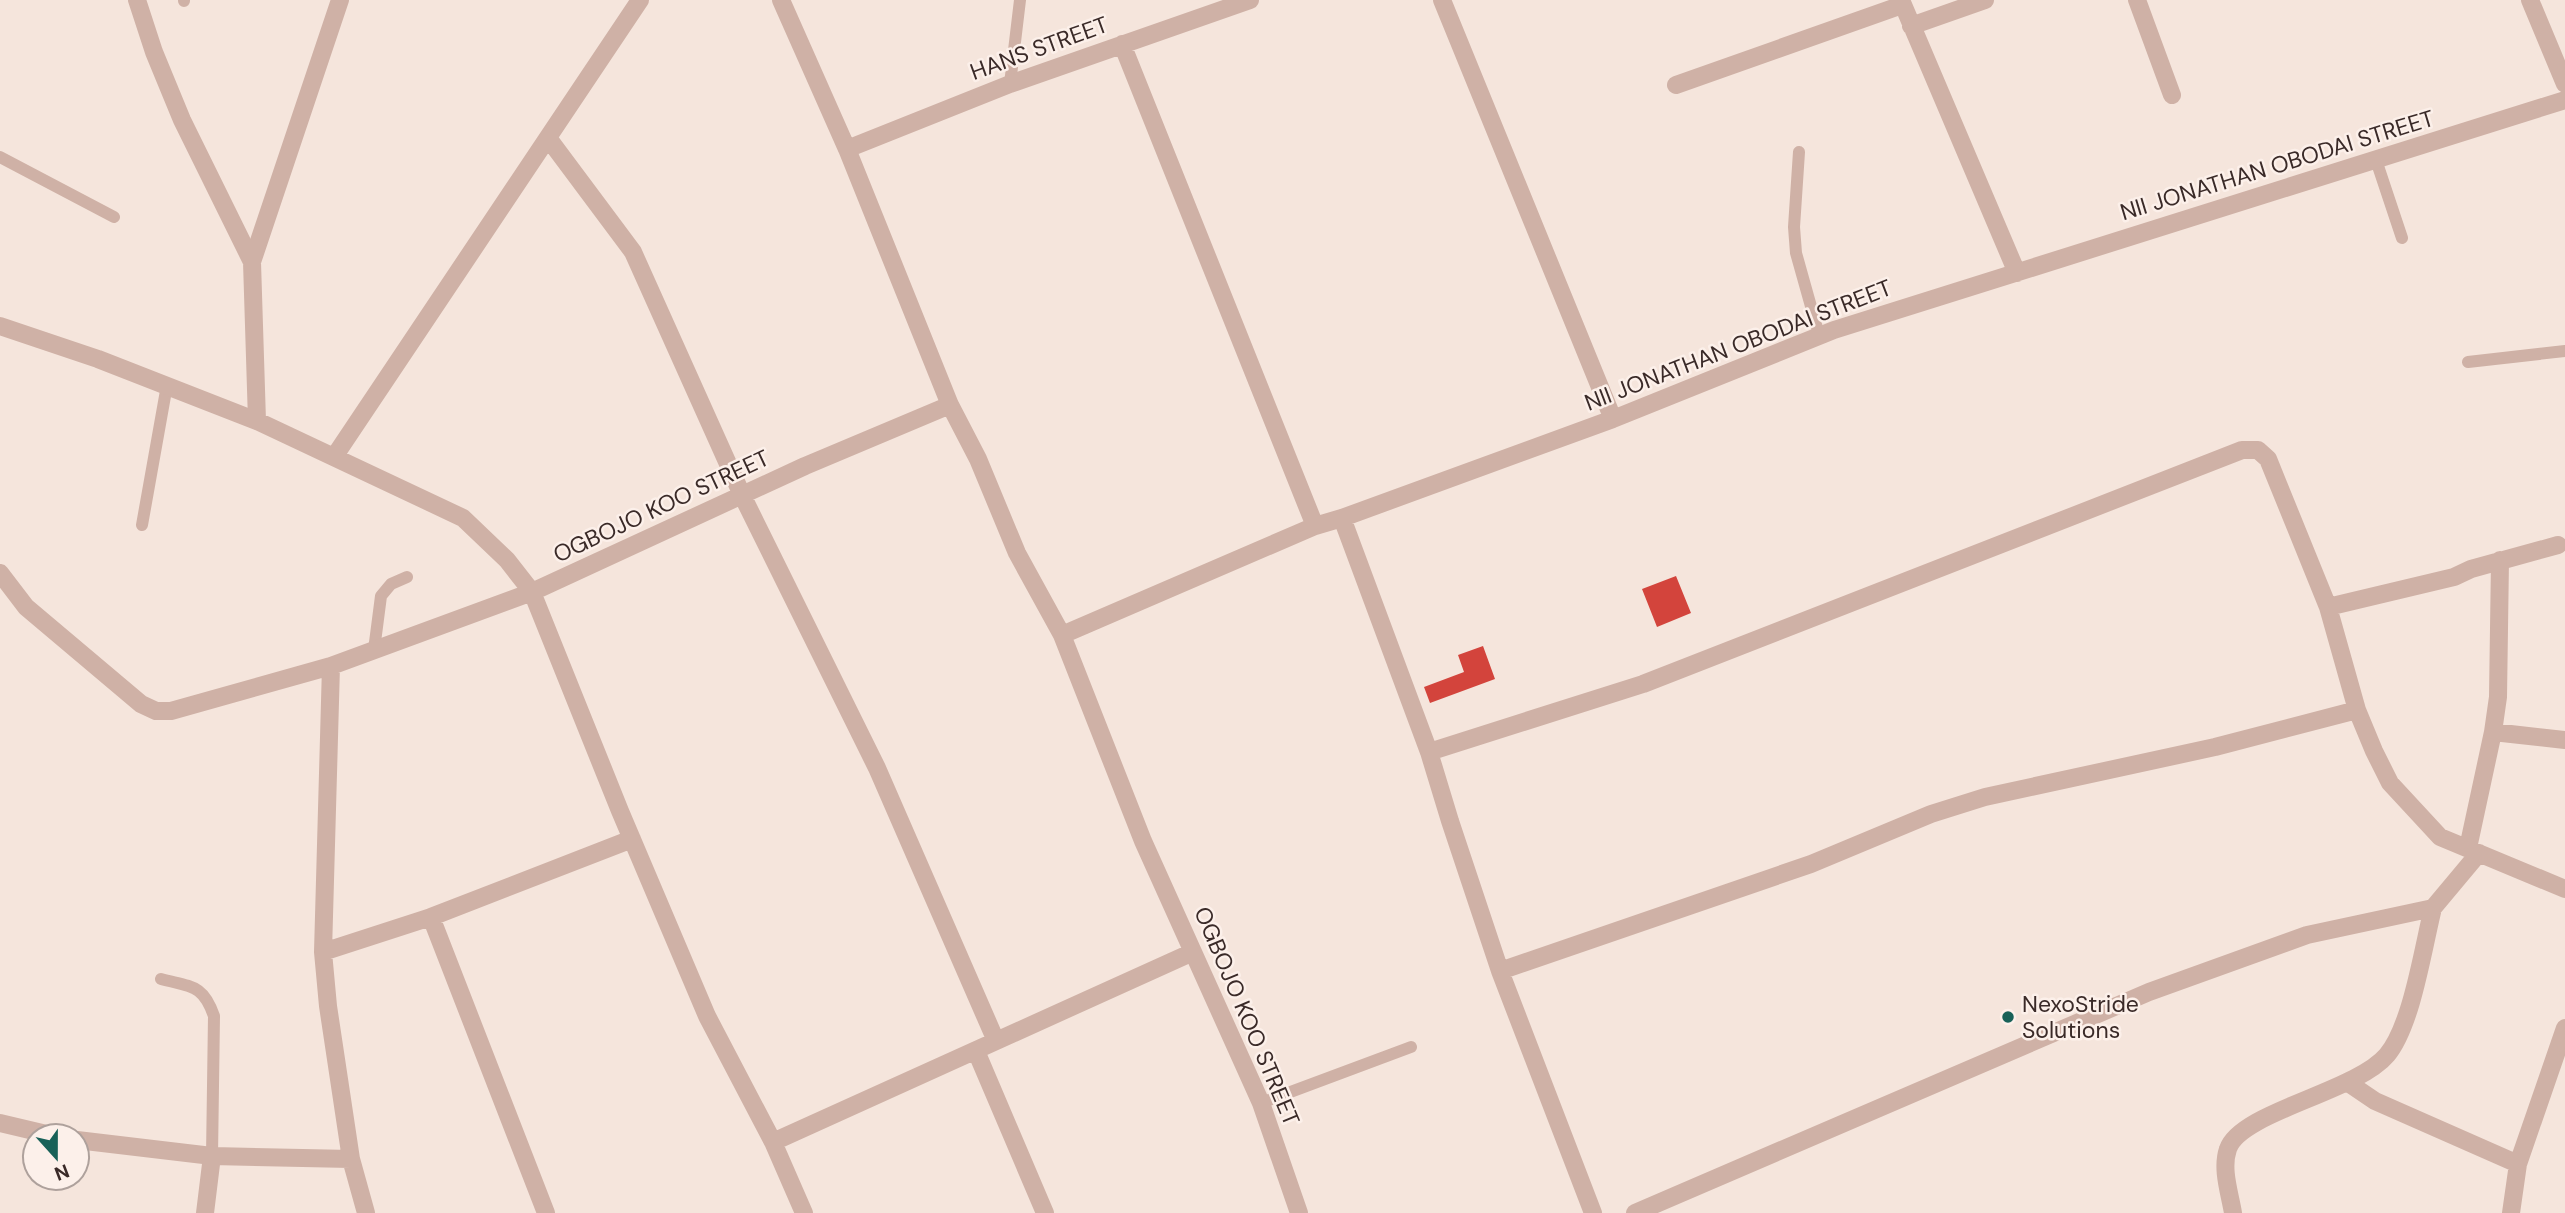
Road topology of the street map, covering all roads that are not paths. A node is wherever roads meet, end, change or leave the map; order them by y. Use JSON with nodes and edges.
{"nodes":[{"id":1,"x":137,"y":0,"type":"edge"},
{"id":2,"x":340,"y":0,"type":"edge"},
{"id":3,"x":640,"y":0,"type":"edge"},
{"id":4,"x":781,"y":0,"type":"edge"},
{"id":5,"x":1020,"y":0,"type":"edge"},
{"id":6,"x":1250,"y":0,"type":"edge"},
{"id":7,"x":1442,"y":0,"type":"edge"},
{"id":8,"x":1985,"y":0,"type":"edge"},
{"id":9,"x":2137,"y":0,"type":"edge"},
{"id":10,"x":2530,"y":0,"type":"edge"},
{"id":11,"x":1901,"y":2,"type":"edge"},
{"id":12,"x":1911,"y":26,"type":"junction"},
{"id":13,"x":1122,"y":44,"type":"junction"},
{"id":14,"x":1010,"y":84,"type":"junction"},
{"id":15,"x":2565,"y":84,"type":"edge"},
{"id":16,"x":1676,"y":85,"type":"dead end"},
{"id":17,"x":2172,"y":95,"type":"dead end"},
{"id":18,"x":2565,"y":100,"type":"edge"},
{"id":19,"x":548,"y":138,"type":"junction"},
{"id":20,"x":847,"y":149,"type":"junction"},
{"id":21,"x":1799,"y":152,"type":"dead end"},
{"id":22,"x":0,"y":158,"type":"edge"},
{"id":23,"x":2376,"y":160,"type":"junction"},
{"id":24,"x":114,"y":217,"type":"dead end"},
{"id":25,"x":2402,"y":238,"type":"dead end"},
{"id":26,"x":252,"y":262,"type":"junction"},
{"id":27,"x":2017,"y":272,"type":"junction"},
{"id":28,"x":0,"y":326,"type":"edge"},
{"id":29,"x":1819,"y":335,"type":"junction"},
{"id":30,"x":2565,"y":351,"type":"edge"},
{"id":31,"x":2468,"y":362,"type":"dead end"},
{"id":32,"x":167,"y":385,"type":"junction"},
{"id":33,"x":950,"y":405,"type":"junction"},
{"id":34,"x":1613,"y":419,"type":"junction"},
{"id":35,"x":257,"y":421,"type":"junction"},
{"id":36,"x":334,"y":457,"type":"junction"},
{"id":37,"x":742,"y":495,"type":"junction"},
{"id":38,"x":1342,"y":518,"type":"junction"},
{"id":39,"x":142,"y":524,"type":"dead end"},
{"id":40,"x":1315,"y":526,"type":"junction"},
{"id":41,"x":2558,"y":545,"type":"dead end"},
{"id":42,"x":2500,"y":560,"type":"junction"},
{"id":43,"x":407,"y":577,"type":"dead end"},
{"id":44,"x":1,"y":579,"type":"edge"},
{"id":45,"x":532,"y":592,"type":"junction"},
{"id":46,"x":2328,"y":607,"type":"junction"},
{"id":47,"x":1062,"y":635,"type":"junction"},
{"id":48,"x":374,"y":650,"type":"junction"},
{"id":49,"x":331,"y":666,"type":"junction"},
{"id":50,"x":2357,"y":710,"type":"junction"},
{"id":51,"x":2493,"y":732,"type":"junction"},
{"id":52,"x":2565,"y":740,"type":"edge"},
{"id":53,"x":1429,"y":752,"type":"junction"},
{"id":54,"x":632,"y":839,"type":"junction"},
{"id":55,"x":2473,"y":851,"type":"junction"},
{"id":56,"x":2565,"y":889,"type":"edge"},
{"id":57,"x":2433,"y":908,"type":"junction"},
{"id":58,"x":431,"y":916,"type":"junction"},
{"id":59,"x":323,"y":952,"type":"junction"},
{"id":60,"x":1193,"y":952,"type":"junction"},
{"id":61,"x":1500,"y":971,"type":"junction"},
{"id":62,"x":161,"y":979,"type":"dead end"},
{"id":63,"x":2565,"y":1028,"type":"edge"},
{"id":64,"x":996,"y":1041,"type":"junction"},
{"id":65,"x":1411,"y":1047,"type":"dead end"},
{"id":66,"x":975,"y":1051,"type":"junction"},
{"id":67,"x":2347,"y":1082,"type":"junction"},
{"id":68,"x":1261,"y":1103,"type":"junction"},
{"id":69,"x":0,"y":1123,"type":"edge"},
{"id":70,"x":21,"y":1128,"type":"edge"},
{"id":71,"x":91,"y":1142,"type":"edge"},
{"id":72,"x":774,"y":1142,"type":"junction"},
{"id":73,"x":212,"y":1156,"type":"junction"},
{"id":74,"x":351,"y":1159,"type":"junction"},
{"id":75,"x":2518,"y":1164,"type":"junction"},
{"id":76,"x":205,"y":1213,"type":"edge"},
{"id":77,"x":366,"y":1213,"type":"edge"},
{"id":78,"x":546,"y":1213,"type":"edge"},
{"id":79,"x":804,"y":1213,"type":"edge"},
{"id":80,"x":1045,"y":1213,"type":"edge"},
{"id":81,"x":1298,"y":1213,"type":"edge"},
{"id":82,"x":1593,"y":1213,"type":"edge"},
{"id":83,"x":1635,"y":1213,"type":"edge"},
{"id":84,"x":2233,"y":1213,"type":"edge"},
{"id":85,"x":2511,"y":1213,"type":"edge"}],
"edges":[{"from":1,"to":26,"type":"street"},
{"from":2,"to":26,"type":"street"},
{"from":3,"to":19,"type":"street"},
{"from":4,"to":20,"type":"street"},
{"from":5,"to":14,"type":"lane"},
{"from":6,"to":13,"type":"street","name":"HANS STREET"},
{"from":7,"to":34,"type":"street"},
{"from":8,"to":12,"type":"street"},
{"from":9,"to":17,"type":"street"},
{"from":10,"to":15,"type":"street"},
{"from":11,"to":12,"type":"street"},
{"from":11,"to":16,"type":"street"},
{"from":12,"to":27,"type":"street"},
{"from":13,"to":14,"type":"street","name":"HANS STREET"},
{"from":13,"to":40,"type":"street"},
{"from":14,"to":20,"type":"street","name":"HANS STREET"},
{"from":18,"to":23,"type":"street","name":"NII JONATHAN OBODAI STREET"},
{"from":19,"to":36,"type":"street"},
{"from":19,"to":37,"type":"street"},
{"from":20,"to":33,"type":"street"},
{"from":21,"to":29,"type":"lane"},
{"from":22,"to":24,"type":"lane"},
{"from":23,"to":25,"type":"lane"},
{"from":23,"to":27,"type":"street","name":"NII JONATHAN OBODAI STREET"},
{"from":26,"to":35,"type":"street"},
{"from":27,"to":29,"type":"street","name":"NII JONATHAN OBODAI STREET"},
{"from":28,"to":32,"type":"street"},
{"from":29,"to":34,"type":"street","name":"NII JONATHAN OBODAI STREET"},
{"from":30,"to":31,"type":"lane"},
{"from":32,"to":35,"type":"street"},
{"from":32,"to":39,"type":"lane"},
{"from":33,"to":37,"type":"street","name":"OGBOJO KOO STREET"},
{"from":33,"to":47,"type":"street"},
{"from":34,"to":38,"type":"street","name":"NII JONATHAN OBODAI STREET"},
{"from":35,"to":36,"type":"street"},
{"from":36,"to":45,"type":"street"},
{"from":37,"to":45,"type":"street","name":"OGBOJO KOO STREET"},
{"from":37,"to":64,"type":"street"},
{"from":38,"to":40,"type":"street","name":"NII JONATHAN OBODAI STREET"},
{"from":38,"to":53,"type":"street"},
{"from":40,"to":47,"type":"street","name":"NII JONATHAN OBODAI STREET"},
{"from":41,"to":42,"type":"street"},
{"from":42,"to":46,"type":"street"},
{"from":42,"to":51,"type":"street"},
{"from":43,"to":48,"type":"lane"},
{"from":44,"to":49,"type":"street","name":"OGBOJO KOO STREET"},
{"from":45,"to":48,"type":"street","name":"OGBOJO KOO STREET"},
{"from":45,"to":54,"type":"street"},
{"from":46,"to":50,"type":"street"},
{"from":46,"to":53,"type":"street"},
{"from":47,"to":60,"type":"street","name":"OGBOJO KOO STREET"},
{"from":48,"to":49,"type":"street","name":"OGBOJO KOO STREET"},
{"from":49,"to":59,"type":"street"},
{"from":50,"to":55,"type":"street"},
{"from":50,"to":61,"type":"street"},
{"from":51,"to":52,"type":"street"},
{"from":51,"to":55,"type":"street"},
{"from":53,"to":61,"type":"street"},
{"from":54,"to":58,"type":"street"},
{"from":54,"to":72,"type":"street"},
{"from":55,"to":56,"type":"street"},
{"from":55,"to":57,"type":"street"},
{"from":57,"to":67,"type":"street"},
{"from":57,"to":83,"type":"street"},
{"from":58,"to":59,"type":"street"},
{"from":58,"to":78,"type":"street"},
{"from":59,"to":74,"type":"street"},
{"from":60,"to":64,"type":"street"},
{"from":60,"to":68,"type":"street","name":"OGBOJO KOO STREET"},
{"from":61,"to":82,"type":"street"},
{"from":62,"to":73,"type":"lane"},
{"from":63,"to":75,"type":"street"},
{"from":64,"to":66,"type":"street"},
{"from":65,"to":68,"type":"lane"},
{"from":66,"to":72,"type":"street"},
{"from":66,"to":80,"type":"street"},
{"from":67,"to":75,"type":"street"},
{"from":67,"to":84,"type":"street"},
{"from":68,"to":81,"type":"street","name":"OGBOJO KOO STREET"},
{"from":69,"to":70,"type":"street"},
{"from":71,"to":73,"type":"street"},
{"from":72,"to":79,"type":"street"},
{"from":73,"to":74,"type":"street"},
{"from":73,"to":76,"type":"street"},
{"from":74,"to":77,"type":"street"},
{"from":75,"to":85,"type":"street"}]}
